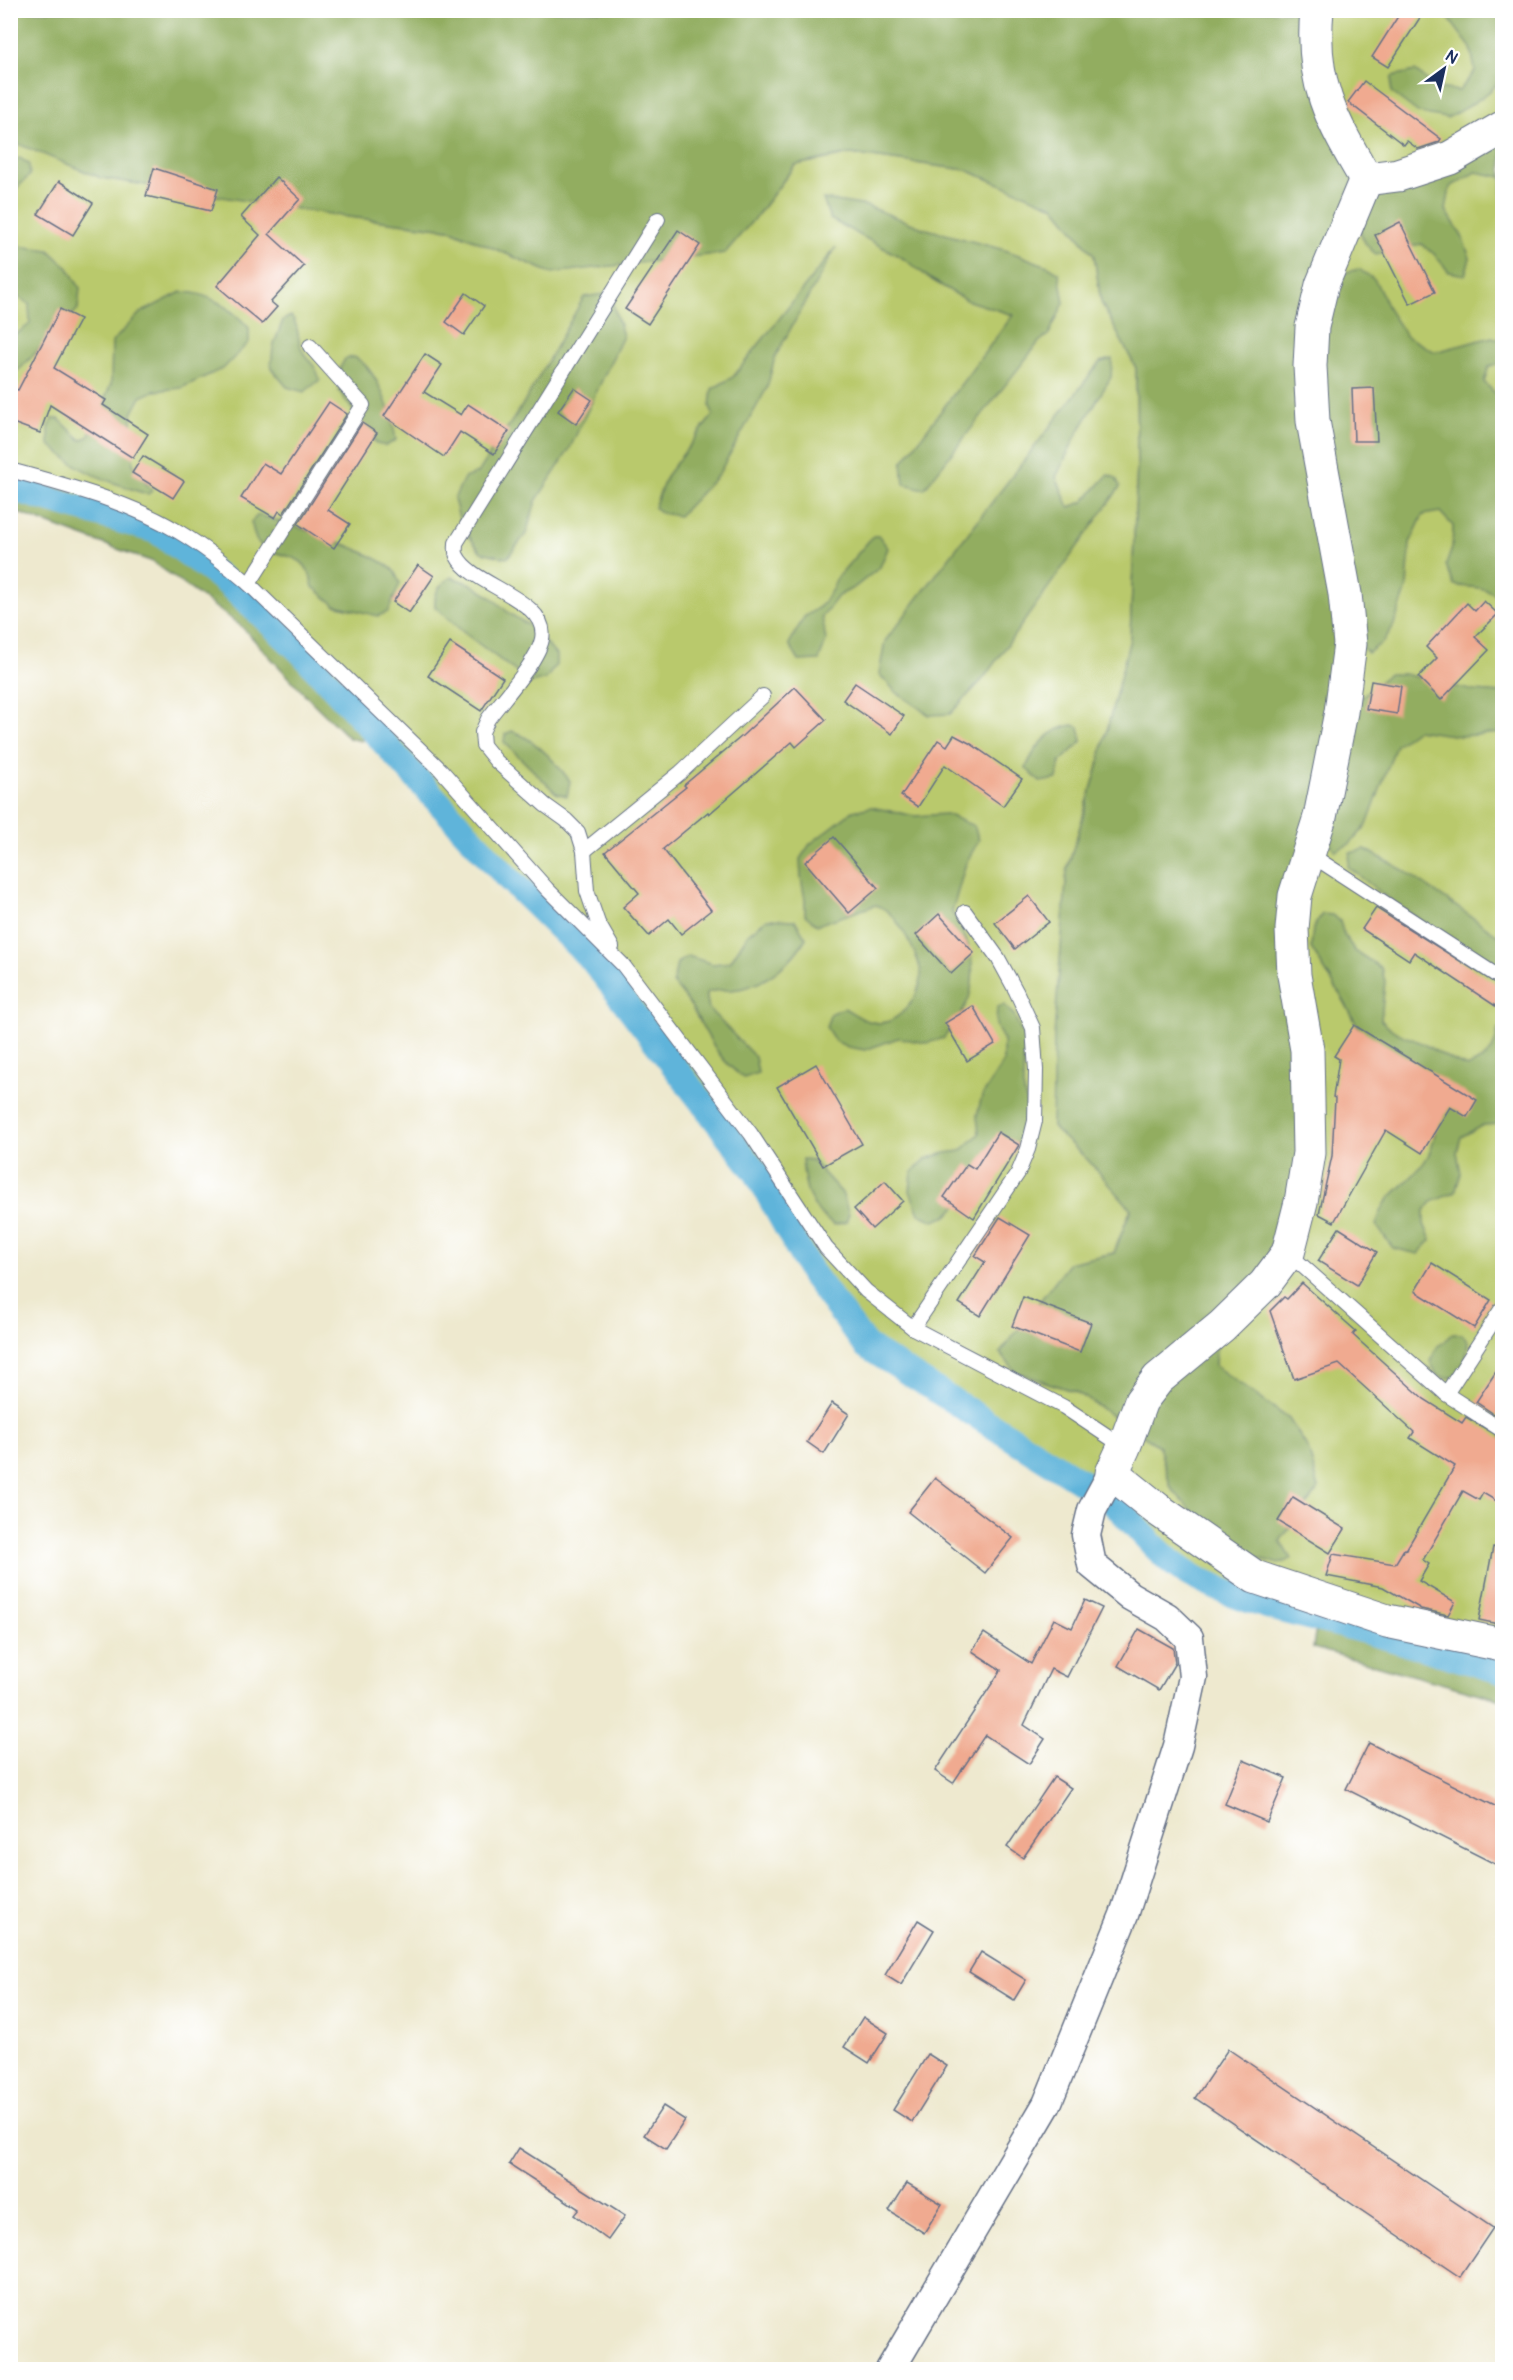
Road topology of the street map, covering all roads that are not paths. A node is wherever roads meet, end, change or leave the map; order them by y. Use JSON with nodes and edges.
{"nodes":[{"id":1,"x":1317,"y":10,"type":"edge"},
{"id":2,"x":1503,"y":128,"type":"edge"},
{"id":3,"x":1366,"y":179,"type":"junction"},
{"id":4,"x":658,"y":219,"type":"dead end"},
{"id":5,"x":310,"y":346,"type":"dead end"},
{"id":6,"x":10,"y":470,"type":"edge"},
{"id":7,"x":249,"y":584,"type":"junction"},
{"id":8,"x":762,"y":696,"type":"dead end"},
{"id":9,"x":584,"y":851,"type":"junction"},
{"id":10,"x":1308,"y":853,"type":"junction"},
{"id":11,"x":965,"y":912,"type":"dead end"},
{"id":12,"x":623,"y":965,"type":"junction"},
{"id":13,"x":1503,"y":979,"type":"edge"},
{"id":14,"x":1288,"y":1252,"type":"junction"},
{"id":15,"x":1503,"y":1308,"type":"edge"},
{"id":16,"x":913,"y":1328,"type":"junction"},
{"id":17,"x":1446,"y":1394,"type":"junction"},
{"id":18,"x":1503,"y":1430,"type":"edge"},
{"id":19,"x":1108,"y":1479,"type":"junction"},
{"id":20,"x":1503,"y":1645,"type":"edge"},
{"id":21,"x":890,"y":2370,"type":"edge"}],
"edges":[{"from":1,"to":3,"type":"street"},
{"from":2,"to":3,"type":"street"},
{"from":3,"to":10,"type":"street"},
{"from":4,"to":9,"type":"lane"},
{"from":5,"to":7,"type":"lane"},
{"from":6,"to":7,"type":"lane"},
{"from":7,"to":12,"type":"lane"},
{"from":8,"to":9,"type":"lane"},
{"from":9,"to":12,"type":"lane"},
{"from":10,"to":13,"type":"lane"},
{"from":10,"to":14,"type":"street"},
{"from":11,"to":16,"type":"lane"},
{"from":12,"to":16,"type":"lane"},
{"from":14,"to":17,"type":"lane"},
{"from":14,"to":19,"type":"street"},
{"from":15,"to":17,"type":"lane"},
{"from":16,"to":19,"type":"lane"},
{"from":17,"to":18,"type":"lane"},
{"from":19,"to":20,"type":"street"},
{"from":19,"to":21,"type":"street"}]}
